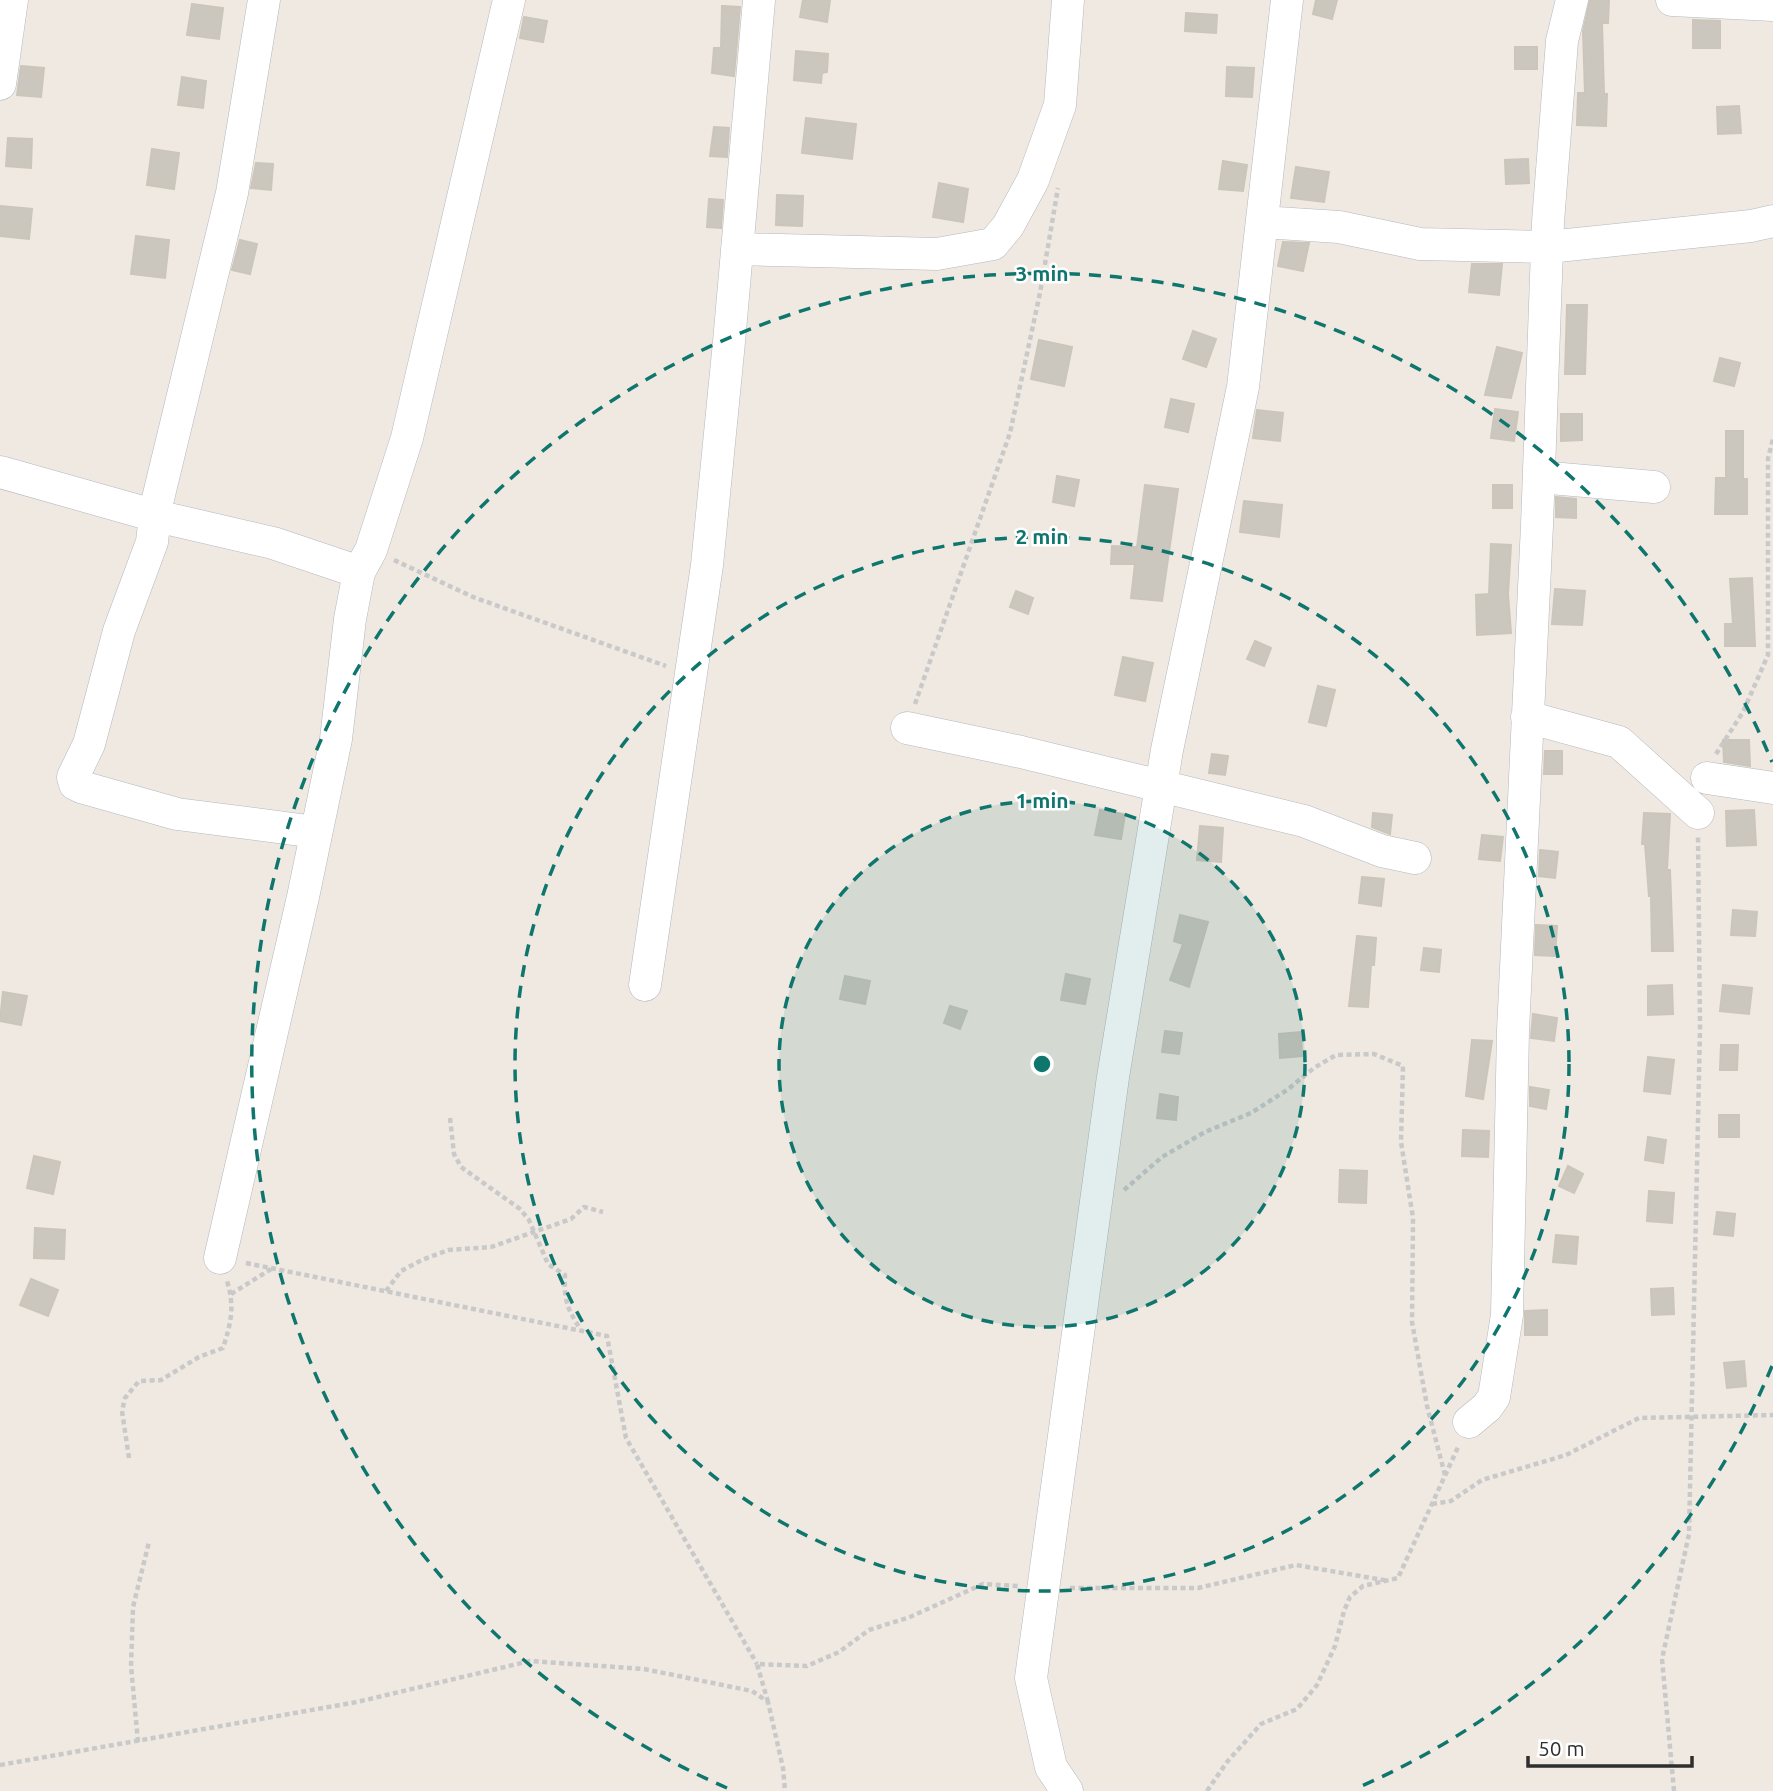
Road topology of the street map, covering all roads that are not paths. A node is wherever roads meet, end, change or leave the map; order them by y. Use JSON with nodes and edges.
{"nodes":[{"id":1,"x":12,"y":0,"type":"edge"},
{"id":2,"x":264,"y":0,"type":"edge"},
{"id":3,"x":509,"y":0,"type":"edge"},
{"id":4,"x":759,"y":0,"type":"edge"},
{"id":5,"x":1068,"y":0,"type":"edge"},
{"id":6,"x":1287,"y":0,"type":"edge"},
{"id":7,"x":1572,"y":0,"type":"edge"},
{"id":8,"x":1672,"y":0,"type":"edge"},
{"id":9,"x":1773,"y":5,"type":"edge"},
{"id":10,"x":0,"y":85,"type":"edge"},
{"id":11,"x":1773,"y":221,"type":"edge"},
{"id":12,"x":1262,"y":222,"type":"junction"},
{"id":13,"x":1548,"y":247,"type":"junction"},
{"id":14,"x":737,"y":250,"type":"junction"},
{"id":15,"x":0,"y":472,"type":"edge"},
{"id":16,"x":1539,"y":477,"type":"junction"},
{"id":17,"x":1654,"y":487,"type":"dead end"},
{"id":18,"x":156,"y":516,"type":"junction"},
{"id":19,"x":365,"y":561,"type":"junction"},
{"id":20,"x":1527,"y":717,"type":"junction"},
{"id":21,"x":907,"y":728,"type":"road end"},
{"id":22,"x":1707,"y":778,"type":"road end"},
{"id":23,"x":1161,"y":785,"type":"junction"},
{"id":24,"x":1773,"y":788,"type":"edge"},
{"id":25,"x":1698,"y":813,"type":"road end"},
{"id":26,"x":316,"y":832,"type":"junction"},
{"id":27,"x":1415,"y":859,"type":"dead end"},
{"id":28,"x":645,"y":985,"type":"dead end"},
{"id":29,"x":220,"y":1258,"type":"road end"},
{"id":30,"x":1469,"y":1422,"type":"road end"},
{"id":31,"x":1067,"y":1791,"type":"edge"}],
"edges":[{"from":1,"to":10,"type":"street"},
{"from":2,"to":18,"type":"street"},
{"from":3,"to":19,"type":"street"},
{"from":4,"to":14,"type":"street"},
{"from":5,"to":14,"type":"street"},
{"from":6,"to":12,"type":"street"},
{"from":7,"to":13,"type":"street"},
{"from":8,"to":9,"type":"street"},
{"from":11,"to":13,"type":"street"},
{"from":12,"to":13,"type":"street"},
{"from":12,"to":23,"type":"street"},
{"from":13,"to":16,"type":"street"},
{"from":14,"to":28,"type":"street"},
{"from":15,"to":18,"type":"street"},
{"from":16,"to":17,"type":"street"},
{"from":16,"to":20,"type":"street"},
{"from":18,"to":19,"type":"street"},
{"from":18,"to":26,"type":"street"},
{"from":19,"to":26,"type":"street"},
{"from":20,"to":25,"type":"street"},
{"from":20,"to":30,"type":"street"},
{"from":21,"to":23,"type":"street"},
{"from":22,"to":24,"type":"street"},
{"from":23,"to":27,"type":"street"},
{"from":23,"to":31,"type":"street"},
{"from":26,"to":29,"type":"street"}]}
